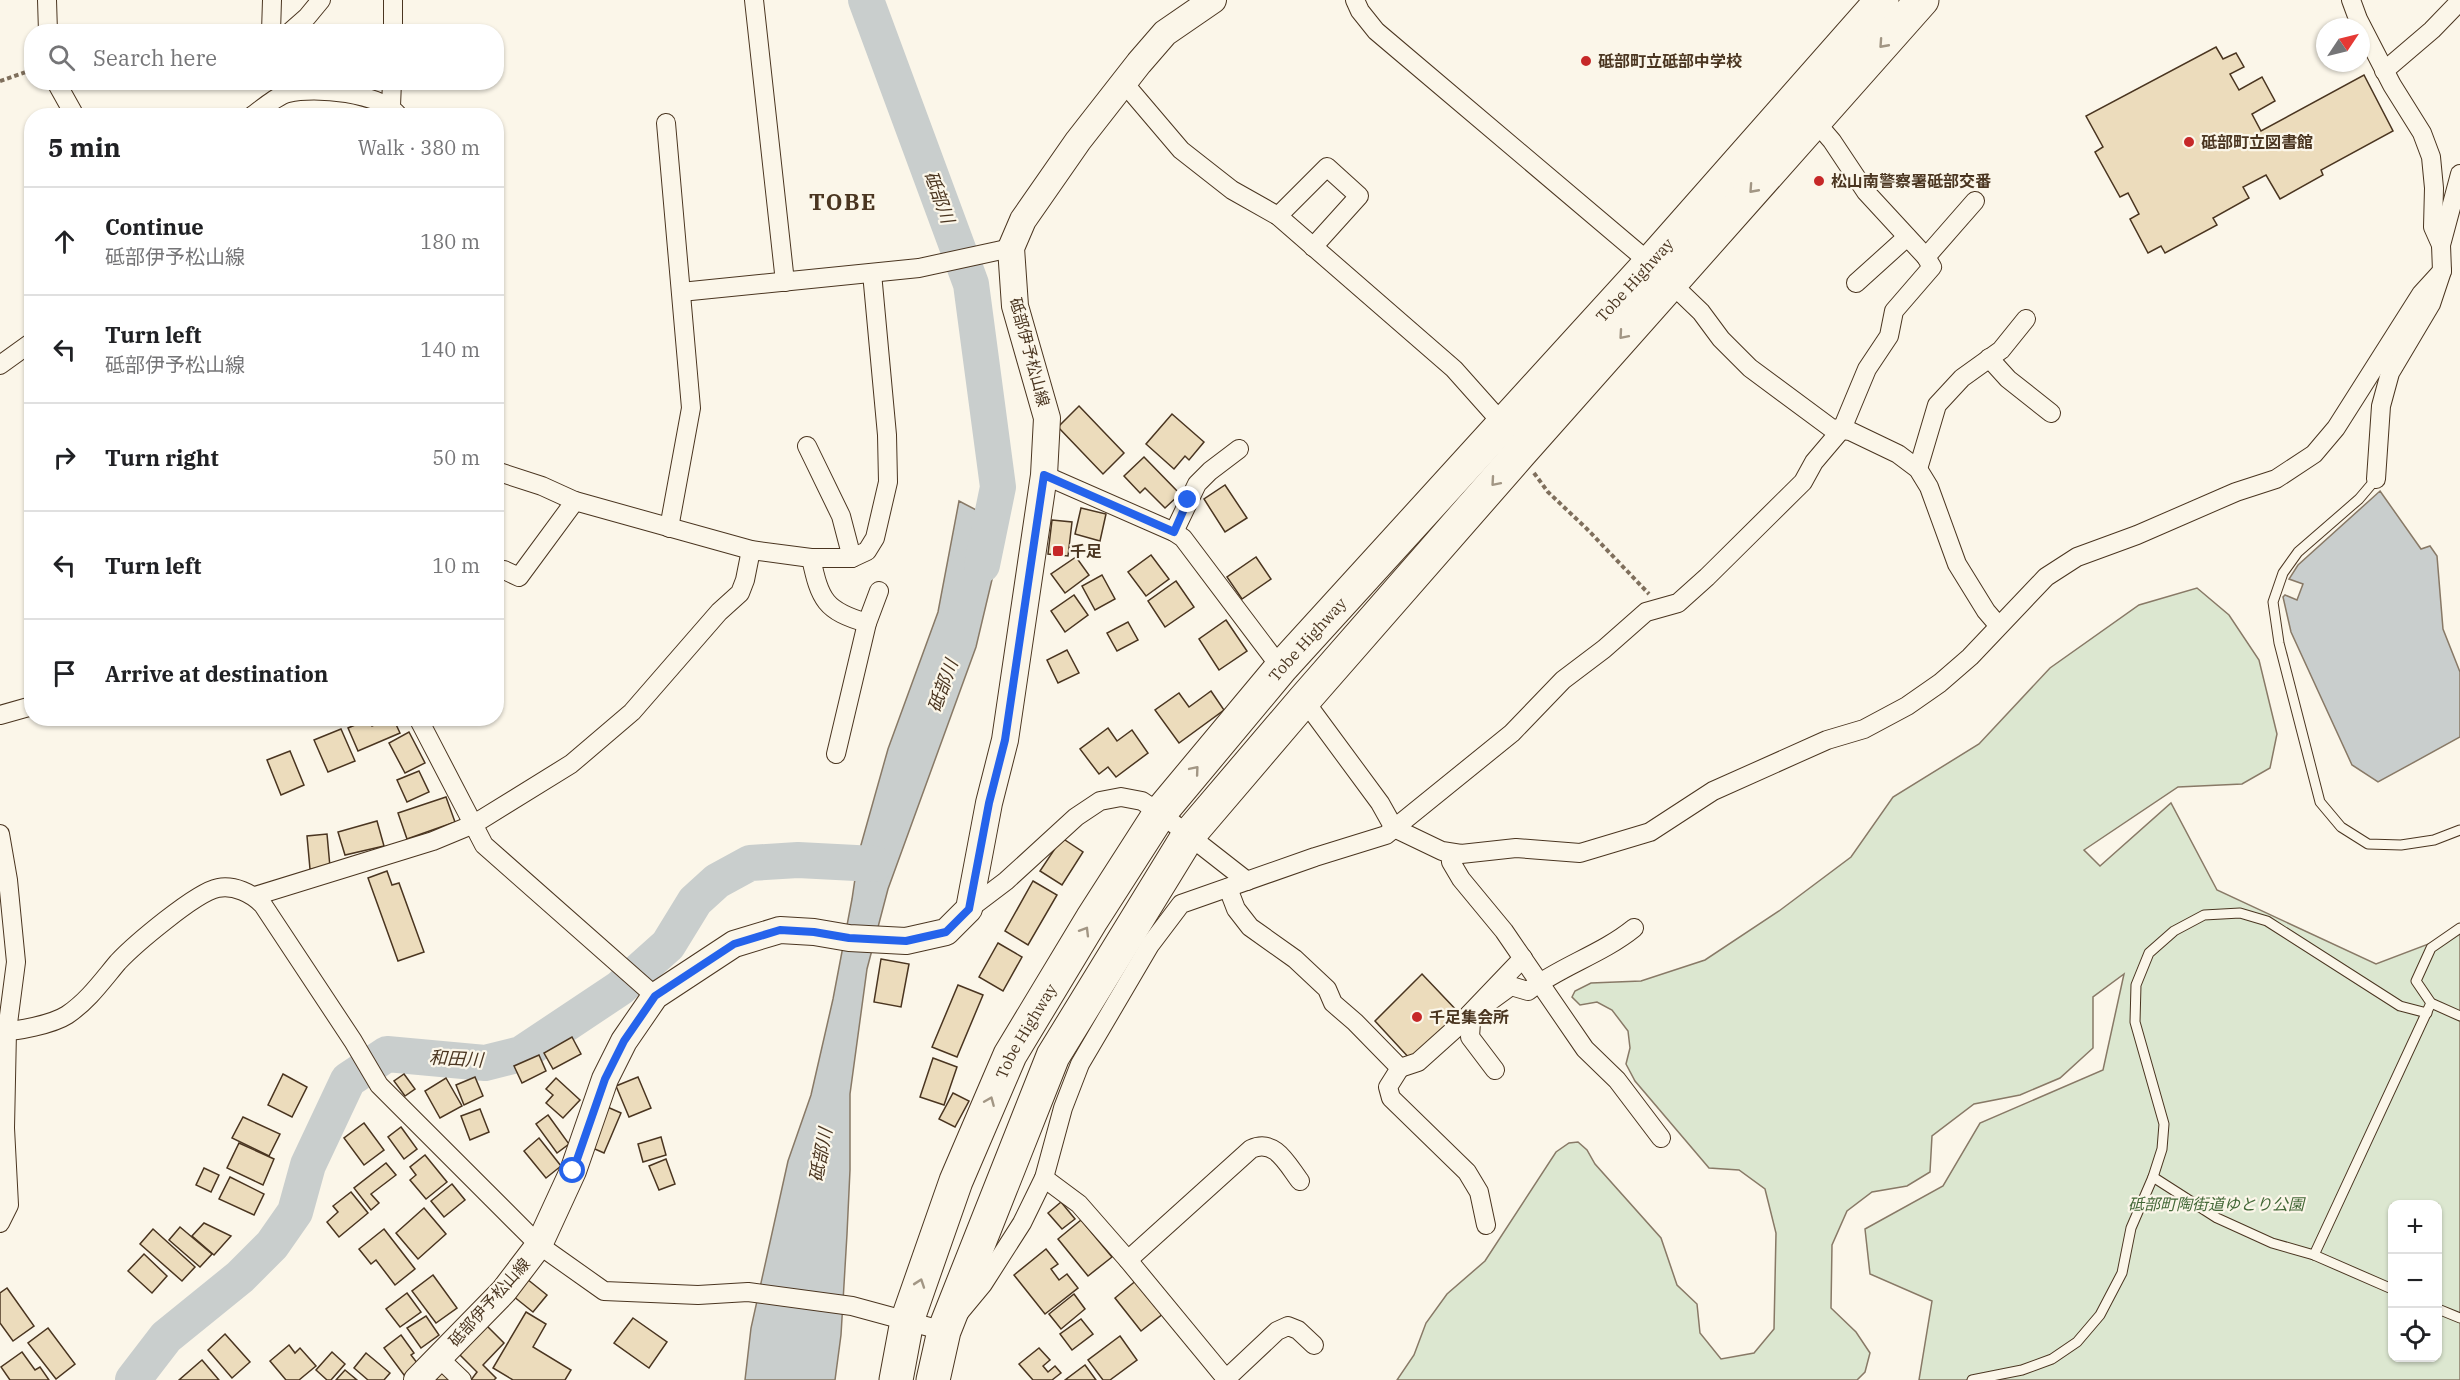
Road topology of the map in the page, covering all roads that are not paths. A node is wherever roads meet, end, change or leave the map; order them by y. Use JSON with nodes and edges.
{"nodes":[{"id":1,"x":47,"y":0,"type":"edge"},
{"id":2,"x":272,"y":0,"type":"edge"},
{"id":3,"x":321,"y":0,"type":"edge"},
{"id":4,"x":393,"y":0,"type":"edge"},
{"id":5,"x":754,"y":0,"type":"edge"},
{"id":6,"x":1213,"y":0,"type":"edge"},
{"id":7,"x":1356,"y":0,"type":"edge"},
{"id":8,"x":1882,"y":0,"type":"edge"},
{"id":9,"x":1922,"y":0,"type":"edge"},
{"id":10,"x":2351,"y":0,"type":"edge"},
{"id":11,"x":2460,"y":1,"type":"edge"},
{"id":12,"x":48,"y":24,"type":"edge"},
{"id":13,"x":271,"y":24,"type":"edge"},
{"id":14,"x":299,"y":24,"type":"edge"},
{"id":15,"x":393,"y":24,"type":"edge"},
{"id":16,"x":2384,"y":71,"type":"junction"},
{"id":17,"x":1124,"y":83,"type":"junction"},
{"id":18,"x":60,"y":90,"type":"edge"},
{"id":19,"x":282,"y":90,"type":"edge"},
{"id":20,"x":303,"y":90,"type":"edge"},
{"id":21,"x":393,"y":90,"type":"edge"},
{"id":22,"x":71,"y":108,"type":"edge"},
{"id":23,"x":261,"y":108,"type":"edge"},
{"id":24,"x":387,"y":108,"type":"edge"},
{"id":25,"x":395,"y":108,"type":"edge"},
{"id":26,"x":1814,"y":120,"type":"junction"},
{"id":27,"x":666,"y":123,"type":"dead end"},
{"id":28,"x":2460,"y":174,"type":"edge"},
{"id":29,"x":1975,"y":201,"type":"dead end"},
{"id":30,"x":1278,"y":216,"type":"junction"},
{"id":31,"x":1907,"y":237,"type":"junction"},
{"id":32,"x":2441,"y":244,"type":"junction"},
{"id":33,"x":1313,"y":247,"type":"junction"},
{"id":34,"x":1011,"y":248,"type":"junction"},
{"id":35,"x":1926,"y":257,"type":"junction"},
{"id":36,"x":2442,"y":271,"type":"junction"},
{"id":37,"x":1660,"y":272,"type":"junction"},
{"id":38,"x":872,"y":273,"type":"junction"},
{"id":39,"x":785,"y":282,"type":"junction"},
{"id":40,"x":1856,"y":283,"type":"dead end"},
{"id":41,"x":681,"y":292,"type":"junction"},
{"id":42,"x":2026,"y":319,"type":"dead end"},
{"id":43,"x":24,"y":348,"type":"edge"},
{"id":44,"x":1989,"y":358,"type":"junction"},
{"id":45,"x":0,"y":365,"type":"edge"},
{"id":46,"x":2051,"y":413,"type":"dead end"},
{"id":47,"x":1503,"y":424,"type":"junction"},
{"id":48,"x":1842,"y":429,"type":"junction"},
{"id":49,"x":807,"y":446,"type":"dead end"},
{"id":50,"x":1239,"y":449,"type":"dead end"},
{"id":51,"x":1918,"y":469,"type":"junction"},
{"id":52,"x":504,"y":474,"type":"edge"},
{"id":53,"x":1044,"y":475,"type":"junction"},
{"id":54,"x":2376,"y":479,"type":"joint"},
{"id":55,"x":575,"y":501,"type":"junction"},
{"id":56,"x":669,"y":528,"type":"junction"},
{"id":57,"x":1174,"y":532,"type":"junction"},
{"id":58,"x":752,"y":550,"type":"junction"},
{"id":59,"x":811,"y":558,"type":"junction"},
{"id":60,"x":852,"y":558,"type":"junction"},
{"id":61,"x":504,"y":570,"type":"dead end"},
{"id":62,"x":879,"y":591,"type":"dead end"},
{"id":63,"x":867,"y":623,"type":"junction"},
{"id":64,"x":1998,"y":625,"type":"junction"},
{"id":65,"x":1281,"y":668,"type":"junction"},
{"id":66,"x":1304,"y":700,"type":"junction"},
{"id":67,"x":24,"y":708,"type":"edge"},
{"id":68,"x":0,"y":715,"type":"edge"},
{"id":69,"x":422,"y":726,"type":"edge"},
{"id":70,"x":836,"y":754,"type":"dead end"},
{"id":71,"x":1160,"y":813,"type":"junction"},
{"id":72,"x":474,"y":824,"type":"junction"},
{"id":73,"x":1394,"y":828,"type":"junction"},
{"id":74,"x":2460,"y":830,"type":"edge"},
{"id":75,"x":0,"y":834,"type":"edge"},
{"id":76,"x":1188,"y":836,"type":"junction"},
{"id":77,"x":1450,"y":854,"type":"junction"},
{"id":78,"x":1247,"y":881,"type":"junction"},
{"id":79,"x":1228,"y":888,"type":"junction"},
{"id":80,"x":255,"y":896,"type":"junction"},
{"id":81,"x":969,"y":909,"type":"junction"},
{"id":82,"x":1634,"y":928,"type":"dead end"},
{"id":83,"x":2460,"y":928,"type":"edge"},
{"id":84,"x":1523,"y":958,"type":"junction"},
{"id":85,"x":1539,"y":983,"type":"junction"},
{"id":86,"x":651,"y":993,"type":"junction"},
{"id":87,"x":2432,"y":1003,"type":"junction"},
{"id":88,"x":2427,"y":1013,"type":"junction"},
{"id":89,"x":2460,"y":1016,"type":"edge"},
{"id":90,"x":3,"y":1031,"type":"edge"},
{"id":91,"x":1400,"y":1068,"type":"junction"},
{"id":92,"x":1495,"y":1070,"type":"dead end"},
{"id":93,"x":1661,"y":1138,"type":"dead end"},
{"id":94,"x":2153,"y":1177,"type":"junction"},
{"id":95,"x":1044,"y":1178,"type":"junction"},
{"id":96,"x":1300,"y":1181,"type":"dead end"},
{"id":97,"x":0,"y":1223,"type":"edge"},
{"id":98,"x":1486,"y":1225,"type":"dead end"},
{"id":99,"x":539,"y":1245,"type":"junction"},
{"id":100,"x":2314,"y":1255,"type":"junction"},
{"id":101,"x":1128,"y":1260,"type":"junction"},
{"id":102,"x":2388,"y":1287,"type":"edge"},
{"id":103,"x":2442,"y":1310,"type":"edge"},
{"id":104,"x":2460,"y":1318,"type":"edge"},
{"id":105,"x":907,"y":1321,"type":"junction"},
{"id":106,"x":944,"y":1330,"type":"junction"},
{"id":107,"x":1314,"y":1345,"type":"dead end"},
{"id":108,"x":439,"y":1358,"type":"junction"},
{"id":109,"x":1227,"y":1379,"type":"edge"},
{"id":110,"x":417,"y":1380,"type":"edge"},
{"id":111,"x":462,"y":1380,"type":"edge"},
{"id":112,"x":896,"y":1380,"type":"edge"},
{"id":113,"x":933,"y":1380,"type":"edge"},
{"id":114,"x":1972,"y":1380,"type":"edge"}],
"edges":[{"from":1,"to":12,"type":"street"},
{"from":2,"to":13,"type":"street"},
{"from":3,"to":14,"type":"street"},
{"from":4,"to":15,"type":"street"},
{"from":5,"to":39,"type":"street"},
{"from":6,"to":17,"type":"main road","name":"砥部伊予松山線"},
{"from":7,"to":37,"type":"street"},
{"from":8,"to":37,"type":"highway","name":"Tobe Highway"},
{"from":9,"to":26,"type":"highway","name":"Tobe Highway","one_way":true},
{"from":10,"to":16,"type":"street"},
{"from":11,"to":16,"type":"street"},
{"from":16,"to":32,"type":"street"},
{"from":17,"to":30,"type":"street"},
{"from":17,"to":34,"type":"main road","name":"砥部伊予松山線"},
{"from":18,"to":22,"type":"street"},
{"from":19,"to":23,"type":"street"},
{"from":20,"to":24,"type":"street"},
{"from":21,"to":25,"type":"street"},
{"from":26,"to":31,"type":"street"},
{"from":26,"to":37,"type":"highway","name":"Tobe Highway","one_way":true},
{"from":27,"to":41,"type":"street"},
{"from":28,"to":32,"type":"street"},
{"from":29,"to":35,"type":"street"},
{"from":30,"to":33,"type":"street"},
{"from":30,"to":33,"type":"street"},
{"from":31,"to":35,"type":"street"},
{"from":31,"to":40,"type":"street"},
{"from":32,"to":36,"type":"street"},
{"from":33,"to":47,"type":"street"},
{"from":34,"to":38,"type":"street"},
{"from":34,"to":53,"type":"main road","name":"砥部伊予松山線"},
{"from":35,"to":48,"type":"street"},
{"from":36,"to":54,"type":"street"},
{"from":36,"to":64,"type":"street"},
{"from":37,"to":47,"type":"highway","name":"Tobe Highway"},
{"from":37,"to":48,"type":"street"},
{"from":37,"to":66,"type":"highway","name":"Tobe Highway","one_way":true},
{"from":38,"to":39,"type":"street"},
{"from":38,"to":60,"type":"street"},
{"from":39,"to":41,"type":"street"},
{"from":41,"to":56,"type":"street"},
{"from":42,"to":44,"type":"street"},
{"from":43,"to":45,"type":"street"},
{"from":44,"to":46,"type":"street"},
{"from":44,"to":51,"type":"street"},
{"from":47,"to":65,"type":"highway","name":"Tobe Highway"},
{"from":48,"to":51,"type":"street"},
{"from":48,"to":73,"type":"street"},
{"from":49,"to":60,"type":"street"},
{"from":50,"to":57,"type":"street"},
{"from":51,"to":64,"type":"street"},
{"from":52,"to":55,"type":"street"},
{"from":53,"to":57,"type":"street"},
{"from":53,"to":81,"type":"main road","name":"砥部伊予松山線"},
{"from":54,"to":74,"type":"lane"},
{"from":55,"to":56,"type":"street"},
{"from":55,"to":61,"type":"street"},
{"from":56,"to":58,"type":"street"},
{"from":57,"to":65,"type":"street"},
{"from":58,"to":59,"type":"street"},
{"from":58,"to":72,"type":"street"},
{"from":59,"to":60,"type":"street"},
{"from":59,"to":63,"type":"street"},
{"from":62,"to":63,"type":"street"},
{"from":63,"to":70,"type":"street"},
{"from":64,"to":77,"type":"street"},
{"from":71,"to":65,"type":"highway","name":"Tobe Highway","one_way":true},
{"from":66,"to":73,"type":"street"},
{"from":66,"to":76,"type":"highway","name":"Tobe Highway"},
{"from":67,"to":68,"type":"street"},
{"from":69,"to":72,"type":"street"},
{"from":71,"to":76,"type":"street"},
{"from":71,"to":81,"type":"street"},
{"from":105,"to":71,"type":"highway","name":"Tobe Highway","one_way":true},
{"from":72,"to":80,"type":"street"},
{"from":72,"to":86,"type":"street"},
{"from":73,"to":77,"type":"street"},
{"from":73,"to":78,"type":"street"},
{"from":75,"to":90,"type":"street"},
{"from":76,"to":78,"type":"street"},
{"from":76,"to":106,"type":"highway","name":"Tobe Highway"},
{"from":77,"to":84,"type":"street"},
{"from":78,"to":79,"type":"street"},
{"from":79,"to":91,"type":"street"},
{"from":79,"to":95,"type":"street"},
{"from":80,"to":90,"type":"street"},
{"from":80,"to":99,"type":"street"},
{"from":81,"to":86,"type":"main road","name":"砥部伊予松山線"},
{"from":82,"to":85,"type":"street"},
{"from":83,"to":87,"type":"lane"},
{"from":84,"to":85,"type":"street"},
{"from":84,"to":91,"type":"street"},
{"from":85,"to":92,"type":"street"},
{"from":85,"to":93,"type":"street"},
{"from":86,"to":99,"type":"main road","name":"砥部伊予松山線"},
{"from":87,"to":88,"type":"lane"},
{"from":87,"to":89,"type":"lane"},
{"from":88,"to":94,"type":"lane"},
{"from":88,"to":100,"type":"lane"},
{"from":90,"to":97,"type":"street"},
{"from":91,"to":98,"type":"street"},
{"from":94,"to":100,"type":"lane"},
{"from":94,"to":114,"type":"lane"},
{"from":95,"to":101,"type":"street"},
{"from":95,"to":106,"type":"street"},
{"from":96,"to":101,"type":"street"},
{"from":99,"to":105,"type":"street"},
{"from":99,"to":108,"type":"main road","name":"砥部伊予松山線"},
{"from":100,"to":102,"type":"lane"},
{"from":101,"to":109,"type":"street"},
{"from":103,"to":104,"type":"lane"},
{"from":105,"to":106,"type":"street"},
{"from":105,"to":112,"type":"highway","name":"Tobe Highway"},
{"from":106,"to":113,"type":"highway","name":"Tobe Highway"},
{"from":107,"to":109,"type":"street"},
{"from":108,"to":110,"type":"main road","name":"砥部伊予松山線"},
{"from":108,"to":111,"type":"street"}]}
